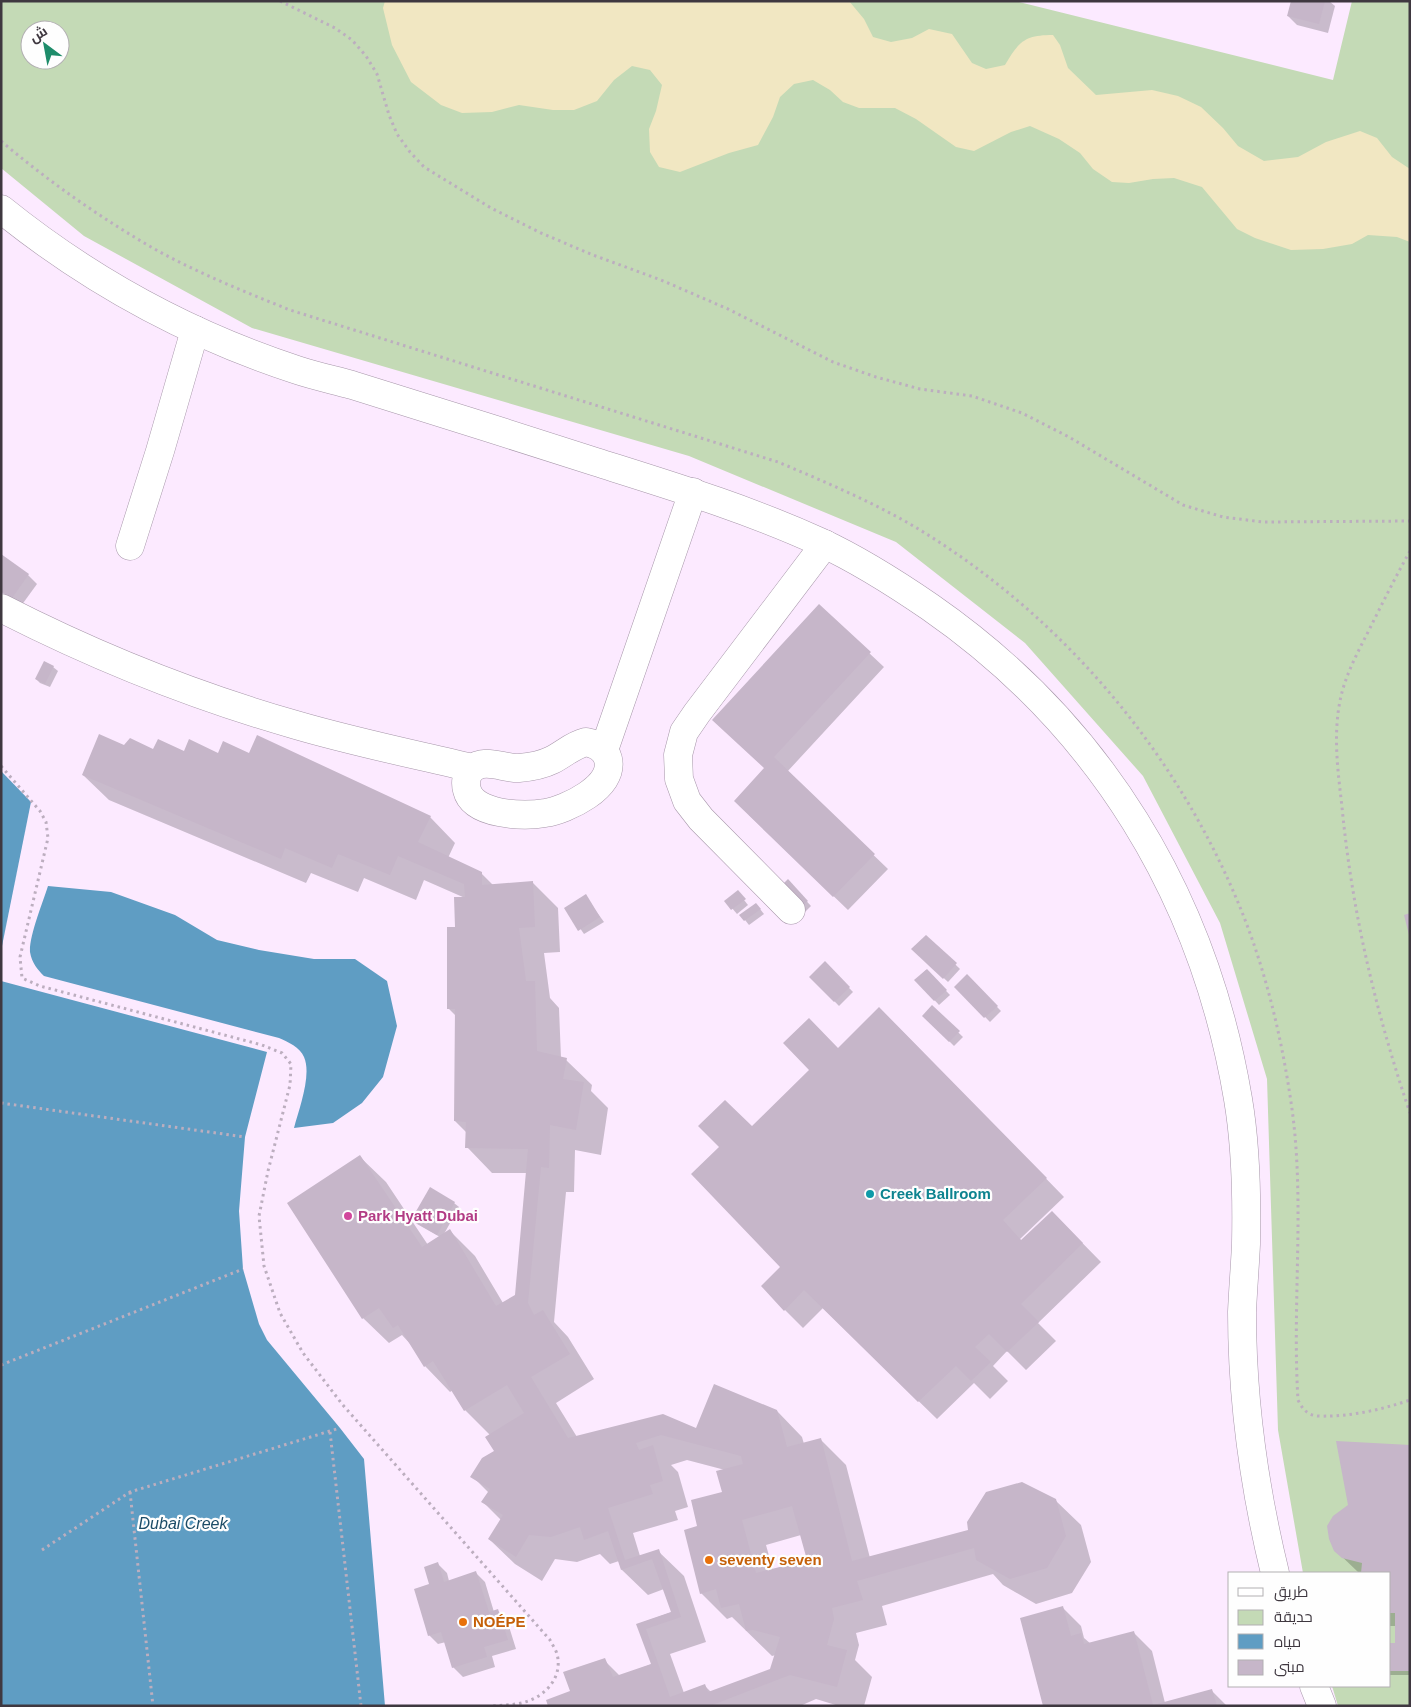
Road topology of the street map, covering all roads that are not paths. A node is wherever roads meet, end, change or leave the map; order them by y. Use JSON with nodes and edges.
{"nodes":[{"id":1,"x":1,"y":209,"type":"edge"},
{"id":2,"x":195,"y":330,"type":"junction"},
{"id":3,"x":693,"y":492,"type":"junction"},
{"id":4,"x":825,"y":544,"type":"junction"},
{"id":5,"x":130,"y":546,"type":"dead end"},
{"id":6,"x":1,"y":608,"type":"edge"},
{"id":7,"x":604,"y":750,"type":"junction"},
{"id":8,"x":472,"y":768,"type":"junction"},
{"id":9,"x":791,"y":910,"type":"dead end"},
{"id":10,"x":1275,"y":1572,"type":"edge"},
{"id":11,"x":1314,"y":1687,"type":"edge"},
{"id":12,"x":1322,"y":1706,"type":"edge"}],
"edges":[{"from":1,"to":2,"type":"lane"},
{"from":2,"to":3,"type":"lane"},
{"from":2,"to":5,"type":"lane"},
{"from":3,"to":4,"type":"lane"},
{"from":3,"to":7,"type":"lane"},
{"from":4,"to":9,"type":"lane"},
{"from":4,"to":10,"type":"lane"},
{"from":6,"to":8,"type":"lane"},
{"from":7,"to":8,"type":"lane"},
{"from":7,"to":8,"type":"lane"},
{"from":11,"to":12,"type":"lane"}]}
